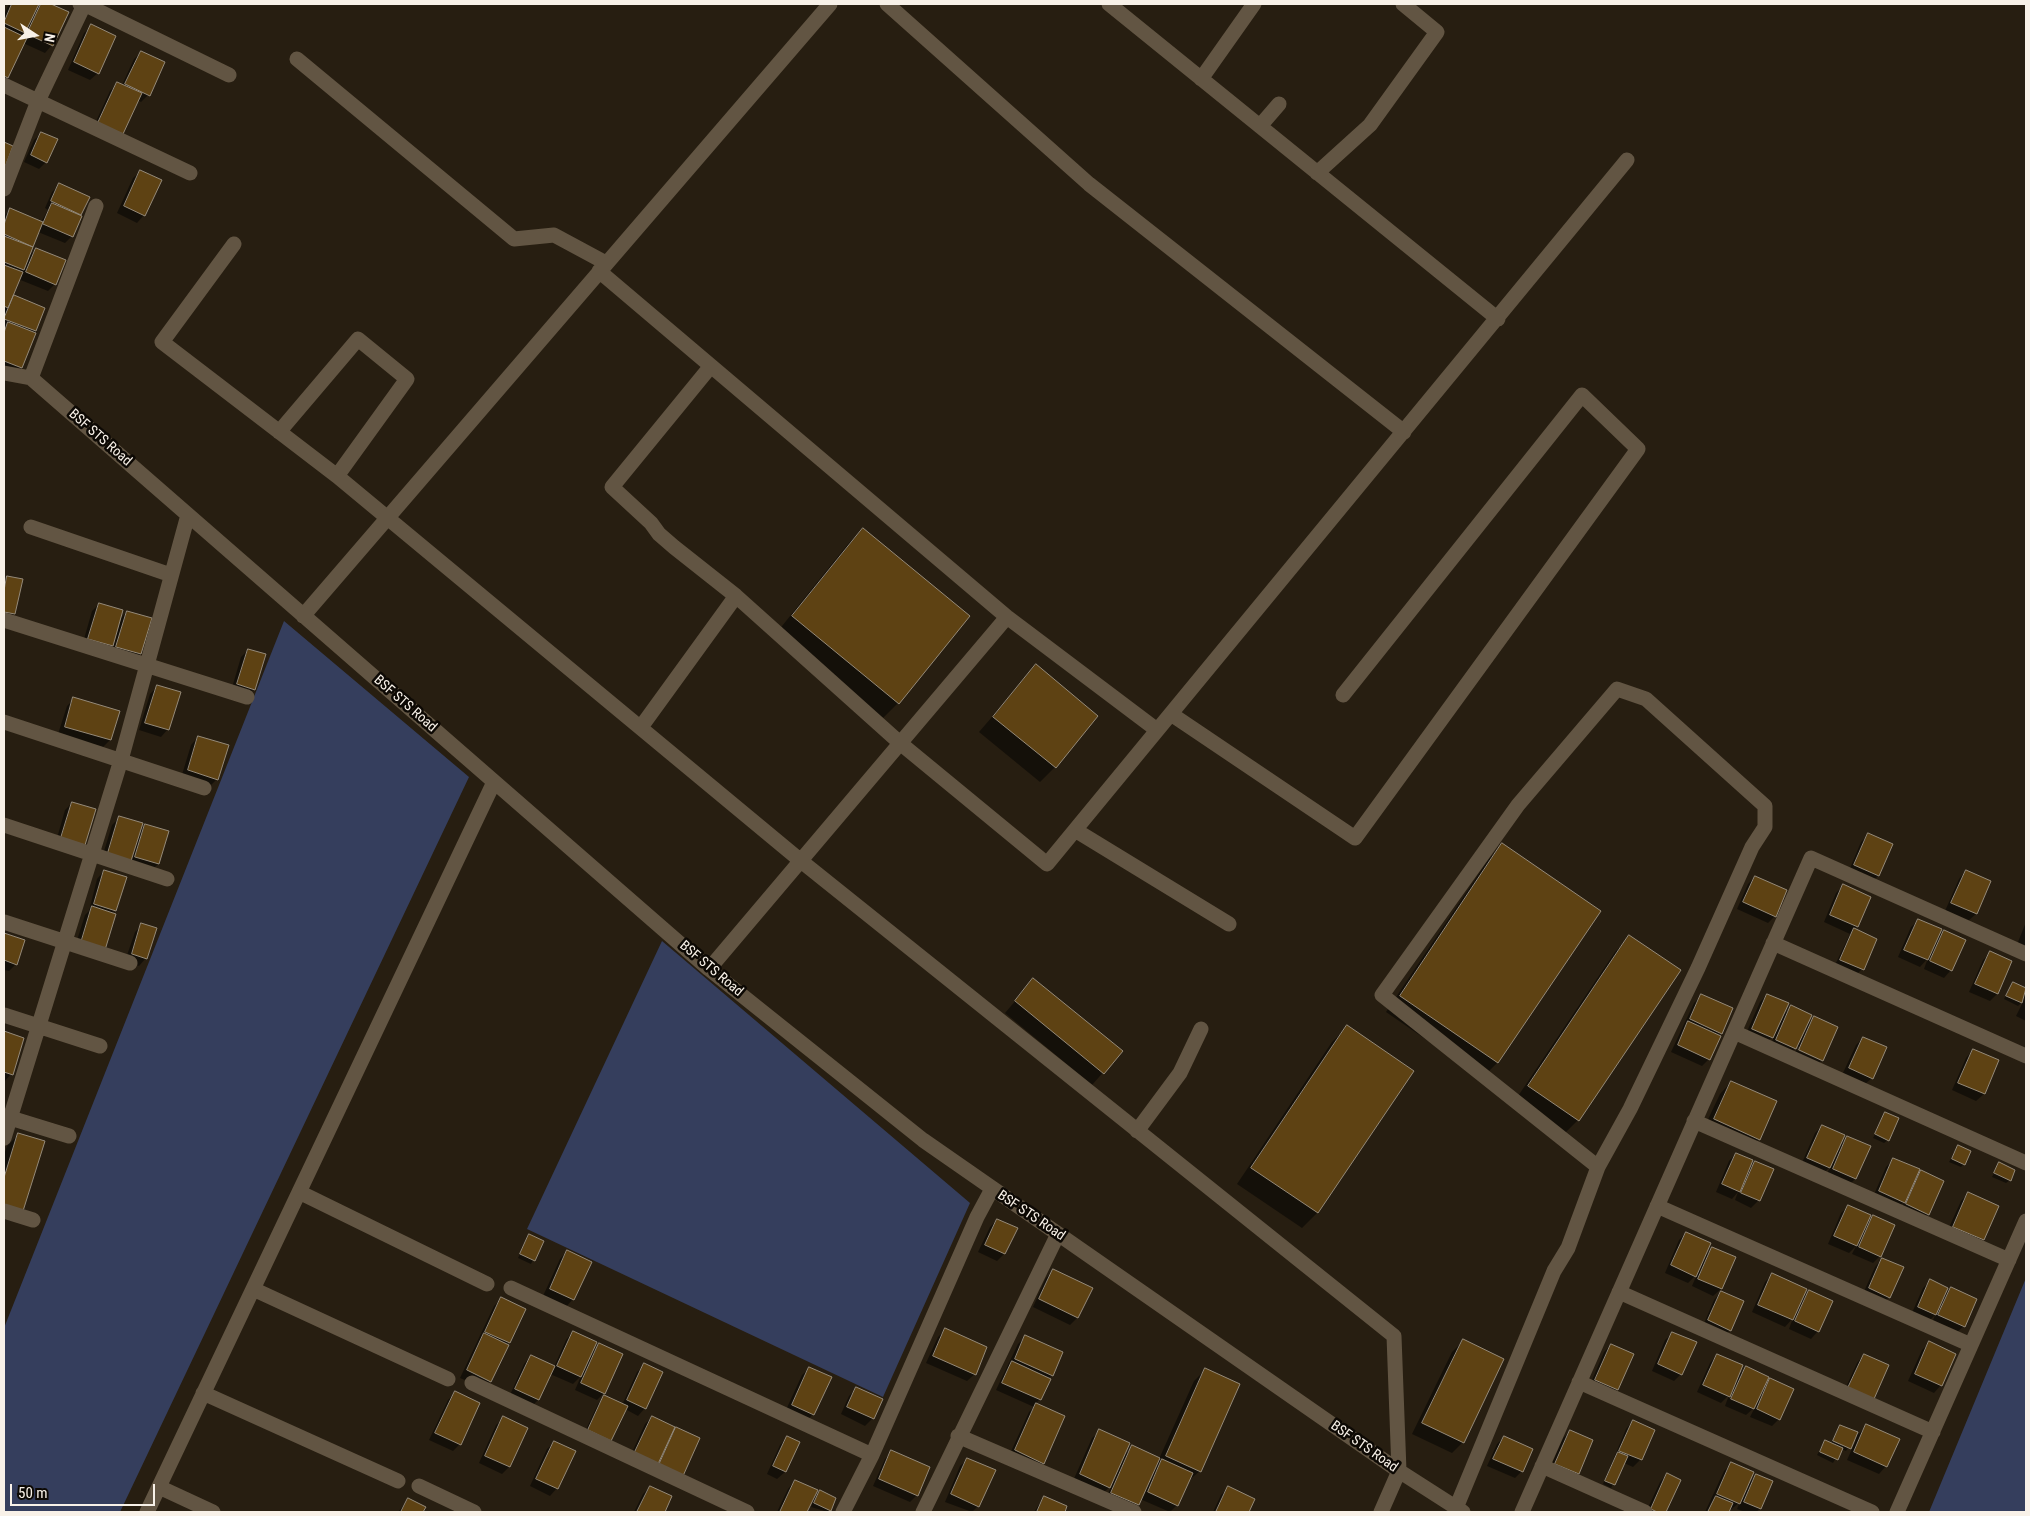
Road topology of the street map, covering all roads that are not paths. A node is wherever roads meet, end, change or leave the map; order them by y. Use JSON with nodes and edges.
{"nodes":[{"id":1,"x":83,"y":4,"type":"edge"},
{"id":2,"x":830,"y":4,"type":"edge"},
{"id":3,"x":887,"y":4,"type":"edge"},
{"id":4,"x":1109,"y":4,"type":"edge"},
{"id":5,"x":1254,"y":4,"type":"edge"},
{"id":6,"x":1403,"y":4,"type":"edge"},
{"id":7,"x":297,"y":59,"type":"dead end"},
{"id":8,"x":229,"y":75,"type":"dead end"},
{"id":9,"x":1201,"y":79,"type":"junction"},
{"id":10,"x":4,"y":85,"type":"edge"},
{"id":11,"x":38,"y":101,"type":"junction"},
{"id":12,"x":1280,"y":104,"type":"dead end"},
{"id":13,"x":1260,"y":126,"type":"junction"},
{"id":14,"x":1627,"y":160,"type":"dead end"},
{"id":15,"x":1318,"y":173,"type":"junction"},
{"id":16,"x":190,"y":174,"type":"dead end"},
{"id":17,"x":4,"y":189,"type":"edge"},
{"id":18,"x":96,"y":206,"type":"dead end"},
{"id":19,"x":234,"y":244,"type":"dead end"},
{"id":20,"x":603,"y":267,"type":"junction"},
{"id":21,"x":1498,"y":319,"type":"junction"},
{"id":22,"x":711,"y":366,"type":"junction"},
{"id":23,"x":4,"y":372,"type":"edge"},
{"id":24,"x":31,"y":378,"type":"junction"},
{"id":25,"x":279,"y":432,"type":"junction"},
{"id":26,"x":1404,"y":432,"type":"junction"},
{"id":27,"x":337,"y":476,"type":"junction"},
{"id":28,"x":188,"y":515,"type":"junction"},
{"id":29,"x":387,"y":517,"type":"junction"},
{"id":30,"x":31,"y":527,"type":"dead end"},
{"id":31,"x":171,"y":575,"type":"junction"},
{"id":32,"x":736,"y":596,"type":"junction"},
{"id":33,"x":303,"y":616,"type":"junction"},
{"id":34,"x":1007,"y":617,"type":"junction"},
{"id":35,"x":4,"y":620,"type":"edge"},
{"id":36,"x":147,"y":664,"type":"junction"},
{"id":37,"x":1342,"y":695,"type":"dead end"},
{"id":38,"x":247,"y":697,"type":"dead end"},
{"id":39,"x":1171,"y":714,"type":"junction"},
{"id":40,"x":4,"y":722,"type":"edge"},
{"id":41,"x":641,"y":727,"type":"junction"},
{"id":42,"x":1157,"y":730,"type":"junction"},
{"id":43,"x":900,"y":744,"type":"junction"},
{"id":44,"x":121,"y":760,"type":"junction"},
{"id":45,"x":494,"y":782,"type":"junction"},
{"id":46,"x":204,"y":788,"type":"dead end"},
{"id":47,"x":4,"y":825,"type":"edge"},
{"id":48,"x":1075,"y":830,"type":"junction"},
{"id":49,"x":92,"y":855,"type":"junction"},
{"id":50,"x":801,"y":860,"type":"junction"},
{"id":51,"x":167,"y":879,"type":"dead end"},
{"id":52,"x":4,"y":922,"type":"edge"},
{"id":53,"x":1229,"y":924,"type":"dead end"},
{"id":54,"x":64,"y":941,"type":"junction"},
{"id":55,"x":1773,"y":943,"type":"junction"},
{"id":56,"x":2026,"y":954,"type":"edge"},
{"id":57,"x":130,"y":963,"type":"dead end"},
{"id":58,"x":709,"y":969,"type":"junction"},
{"id":59,"x":4,"y":1015,"type":"edge"},
{"id":60,"x":39,"y":1027,"type":"junction"},
{"id":61,"x":1201,"y":1029,"type":"dead end"},
{"id":62,"x":1734,"y":1032,"type":"junction"},
{"id":63,"x":100,"y":1046,"type":"dead end"},
{"id":64,"x":2026,"y":1056,"type":"edge"},
{"id":65,"x":7,"y":1117,"type":"edge"},
{"id":66,"x":1694,"y":1121,"type":"junction"},
{"id":67,"x":1136,"y":1131,"type":"junction"},
{"id":68,"x":69,"y":1136,"type":"dead end"},
{"id":69,"x":4,"y":1138,"type":"edge"},
{"id":70,"x":2026,"y":1162,"type":"edge"},
{"id":71,"x":1598,"y":1167,"type":"junction"},
{"id":72,"x":992,"y":1190,"type":"junction"},
{"id":73,"x":299,"y":1192,"type":"junction"},
{"id":74,"x":1657,"y":1206,"type":"junction"},
{"id":75,"x":4,"y":1211,"type":"edge"},
{"id":76,"x":33,"y":1220,"type":"dead end"},
{"id":77,"x":2026,"y":1221,"type":"edge"},
{"id":78,"x":1058,"y":1234,"type":"junction"},
{"id":79,"x":2009,"y":1260,"type":"junction"},
{"id":80,"x":487,"y":1284,"type":"dead end"},
{"id":81,"x":511,"y":1288,"type":"dead end"},
{"id":82,"x":253,"y":1289,"type":"junction"},
{"id":83,"x":1619,"y":1292,"type":"junction"},
{"id":84,"x":1971,"y":1345,"type":"junction"},
{"id":85,"x":448,"y":1379,"type":"dead end"},
{"id":86,"x":472,"y":1382,"type":"dead end"},
{"id":87,"x":1579,"y":1382,"type":"junction"},
{"id":88,"x":203,"y":1394,"type":"junction"},
{"id":89,"x":1933,"y":1432,"type":"junction"},
{"id":90,"x":958,"y":1436,"type":"junction"},
{"id":91,"x":872,"y":1455,"type":"junction"},
{"id":92,"x":1542,"y":1466,"type":"junction"},
{"id":93,"x":1399,"y":1471,"type":"junction"},
{"id":94,"x":398,"y":1481,"type":"dead end"},
{"id":95,"x":159,"y":1486,"type":"junction"},
{"id":96,"x":419,"y":1486,"type":"dead end"},
{"id":97,"x":1460,"y":1510,"type":"edge"},
{"id":98,"x":147,"y":1512,"type":"edge"},
{"id":99,"x":213,"y":1512,"type":"edge"},
{"id":100,"x":474,"y":1512,"type":"edge"},
{"id":101,"x":747,"y":1512,"type":"edge"},
{"id":102,"x":843,"y":1512,"type":"edge"},
{"id":103,"x":923,"y":1512,"type":"edge"},
{"id":104,"x":1134,"y":1512,"type":"edge"},
{"id":105,"x":1381,"y":1512,"type":"edge"},
{"id":106,"x":1522,"y":1512,"type":"edge"},
{"id":107,"x":1645,"y":1512,"type":"edge"},
{"id":108,"x":1872,"y":1512,"type":"edge"},
{"id":109,"x":1897,"y":1512,"type":"edge"}],
"edges":[{"from":1,"to":8,"type":"street"},
{"from":1,"to":11,"type":"street"},
{"from":2,"to":20,"type":"street"},
{"from":3,"to":26,"type":"street"},
{"from":4,"to":9,"type":"street"},
{"from":5,"to":9,"type":"street"},
{"from":6,"to":15,"type":"street"},
{"from":7,"to":20,"type":"street"},
{"from":9,"to":13,"type":"street"},
{"from":10,"to":11,"type":"street"},
{"from":11,"to":16,"type":"street"},
{"from":11,"to":17,"type":"street"},
{"from":12,"to":13,"type":"street"},
{"from":13,"to":15,"type":"street"},
{"from":14,"to":21,"type":"street"},
{"from":15,"to":21,"type":"street"},
{"from":18,"to":24,"type":"street"},
{"from":19,"to":25,"type":"street"},
{"from":20,"to":22,"type":"street"},
{"from":20,"to":29,"type":"street"},
{"from":21,"to":26,"type":"street"},
{"from":22,"to":32,"type":"street"},
{"from":22,"to":34,"type":"street"},
{"from":23,"to":24,"type":"street","name":"BSF STS Road"},
{"from":24,"to":28,"type":"street","name":"BSF STS Road"},
{"from":25,"to":27,"type":"street"},
{"from":25,"to":27,"type":"street"},
{"from":26,"to":39,"type":"street"},
{"from":27,"to":29,"type":"street"},
{"from":28,"to":31,"type":"street"},
{"from":28,"to":33,"type":"street","name":"BSF STS Road"},
{"from":29,"to":33,"type":"street"},
{"from":29,"to":41,"type":"street"},
{"from":30,"to":31,"type":"street"},
{"from":31,"to":36,"type":"street"},
{"from":32,"to":41,"type":"street"},
{"from":32,"to":43,"type":"street"},
{"from":33,"to":45,"type":"street","name":"BSF STS Road"},
{"from":34,"to":42,"type":"street"},
{"from":34,"to":43,"type":"street"},
{"from":35,"to":36,"type":"street"},
{"from":36,"to":38,"type":"street"},
{"from":36,"to":44,"type":"street"},
{"from":37,"to":39,"type":"street"},
{"from":39,"to":42,"type":"street"},
{"from":40,"to":44,"type":"street"},
{"from":41,"to":50,"type":"street"},
{"from":42,"to":48,"type":"street"},
{"from":43,"to":48,"type":"street"},
{"from":43,"to":50,"type":"street"},
{"from":44,"to":46,"type":"street"},
{"from":44,"to":49,"type":"street"},
{"from":45,"to":58,"type":"street","name":"BSF STS Road"},
{"from":45,"to":73,"type":"street"},
{"from":47,"to":49,"type":"street"},
{"from":48,"to":53,"type":"street"},
{"from":49,"to":51,"type":"street"},
{"from":49,"to":54,"type":"street"},
{"from":50,"to":58,"type":"street"},
{"from":50,"to":67,"type":"street"},
{"from":52,"to":54,"type":"street"},
{"from":54,"to":57,"type":"street"},
{"from":54,"to":60,"type":"street"},
{"from":55,"to":56,"type":"street"},
{"from":55,"to":62,"type":"street"},
{"from":55,"to":64,"type":"street"},
{"from":58,"to":72,"type":"street","name":"BSF STS Road"},
{"from":59,"to":60,"type":"street"},
{"from":60,"to":63,"type":"street"},
{"from":60,"to":65,"type":"street"},
{"from":61,"to":67,"type":"street"},
{"from":62,"to":66,"type":"street"},
{"from":62,"to":70,"type":"street"},
{"from":65,"to":68,"type":"street"},
{"from":65,"to":69,"type":"street"},
{"from":66,"to":74,"type":"street"},
{"from":66,"to":79,"type":"street"},
{"from":67,"to":93,"type":"street"},
{"from":71,"to":71,"type":"street"},
{"from":71,"to":97,"type":"street"},
{"from":72,"to":78,"type":"street","name":"BSF STS Road"},
{"from":72,"to":91,"type":"street"},
{"from":73,"to":80,"type":"street"},
{"from":73,"to":82,"type":"street"},
{"from":74,"to":83,"type":"street"},
{"from":74,"to":84,"type":"street"},
{"from":75,"to":76,"type":"street"},
{"from":77,"to":79,"type":"street"},
{"from":78,"to":90,"type":"street"},
{"from":78,"to":93,"type":"street","name":"BSF STS Road"},
{"from":79,"to":84,"type":"street"},
{"from":81,"to":91,"type":"street"},
{"from":82,"to":85,"type":"street"},
{"from":82,"to":88,"type":"street"},
{"from":83,"to":87,"type":"street"},
{"from":83,"to":89,"type":"street"},
{"from":84,"to":89,"type":"street"},
{"from":86,"to":101,"type":"street"},
{"from":87,"to":92,"type":"street"},
{"from":87,"to":108,"type":"street"},
{"from":88,"to":94,"type":"street"},
{"from":88,"to":95,"type":"street"},
{"from":89,"to":109,"type":"street"},
{"from":90,"to":103,"type":"street"},
{"from":90,"to":104,"type":"street"},
{"from":91,"to":102,"type":"street"},
{"from":92,"to":106,"type":"street"},
{"from":92,"to":107,"type":"street"},
{"from":93,"to":97,"type":"street","name":"BSF STS Road"},
{"from":93,"to":105,"type":"street"},
{"from":95,"to":98,"type":"street"},
{"from":95,"to":99,"type":"street"},
{"from":96,"to":100,"type":"street"}]}
